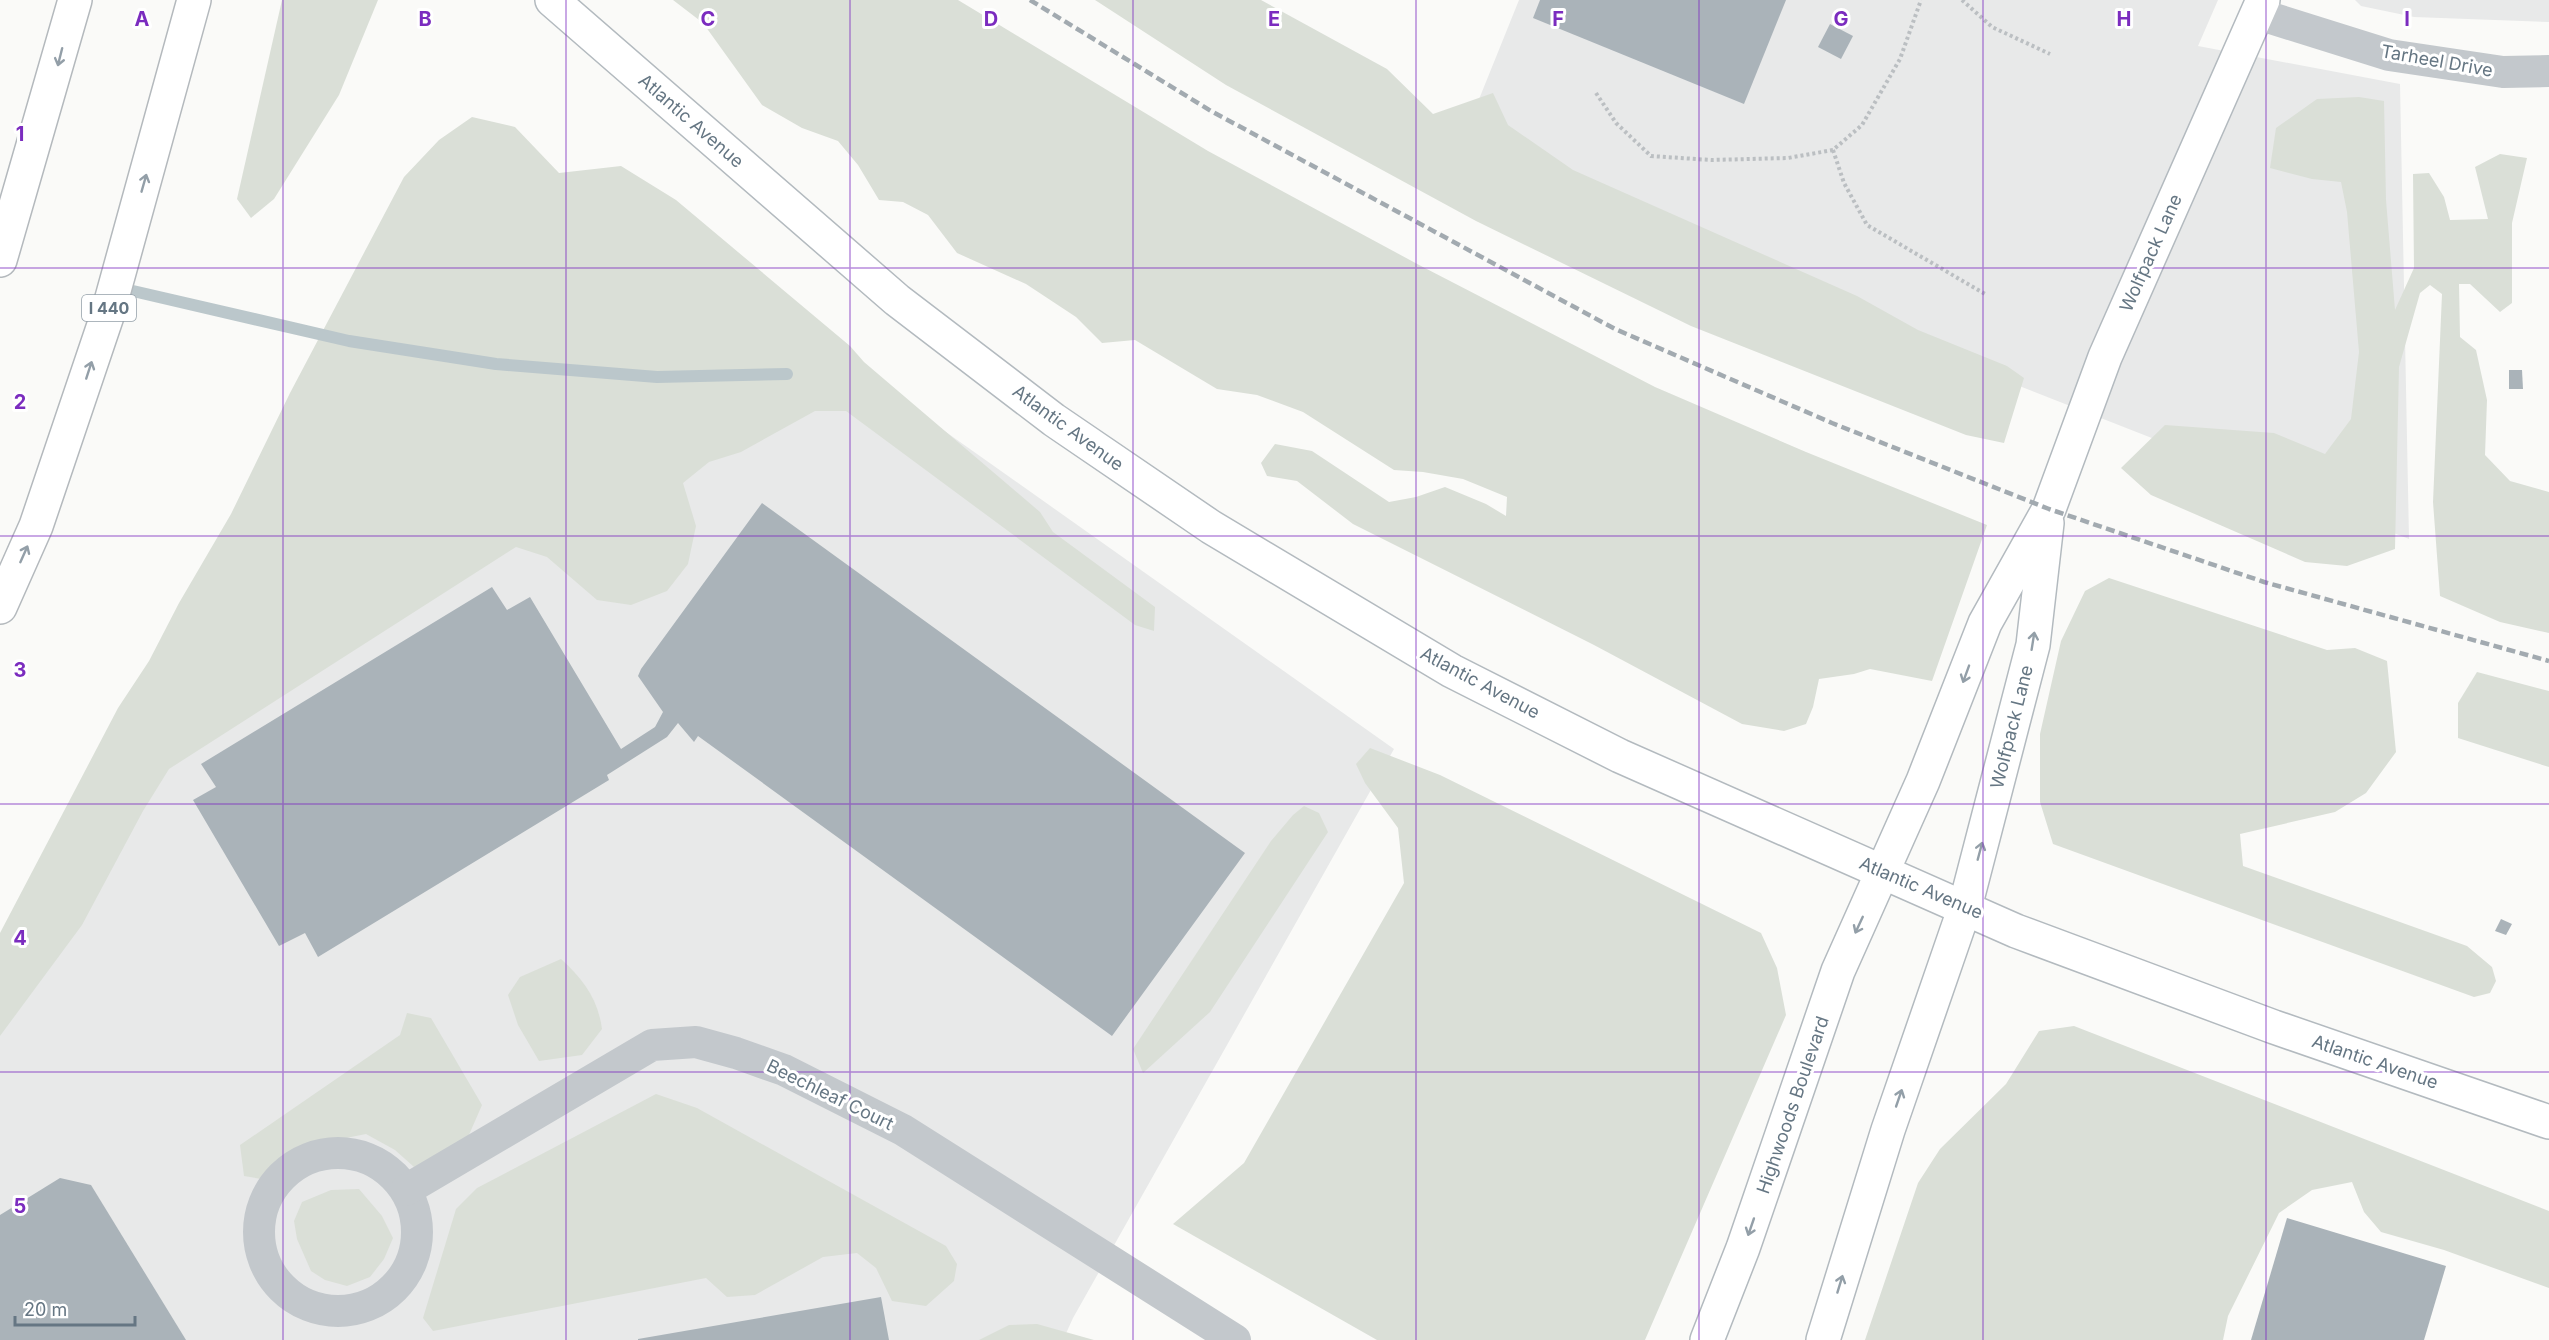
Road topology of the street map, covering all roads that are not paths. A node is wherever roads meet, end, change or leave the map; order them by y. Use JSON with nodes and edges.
{"nodes":[{"id":1,"x":75,"y":0,"type":"edge"},
{"id":2,"x":194,"y":0,"type":"edge"},
{"id":3,"x":552,"y":0,"type":"edge"},
{"id":4,"x":2261,"y":7,"type":"edge"},
{"id":5,"x":2549,"y":71,"type":"edge"},
{"id":6,"x":0,"y":260,"type":"edge"},
{"id":7,"x":2049,"y":510,"type":"junction"},
{"id":8,"x":0,"y":607,"type":"edge"},
{"id":9,"x":1883,"y":872,"type":"junction"},
{"id":10,"x":1965,"y":907,"type":"junction"},
{"id":11,"x":2549,"y":1122,"type":"edge"},
{"id":12,"x":406,"y":1190,"type":"junction"},
{"id":13,"x":1235,"y":1340,"type":"edge"},
{"id":14,"x":1707,"y":1340,"type":"edge"},
{"id":15,"x":1823,"y":1340,"type":"edge"}],
"edges":[{"from":1,"to":6,"type":"main road","one_way":true},
{"from":8,"to":2,"type":"main road","number":"I 440","one_way":true},
{"from":3,"to":9,"type":"main road","name":"Atlantic Avenue"},
{"from":4,"to":5,"type":"street","name":"Tarheel Drive"},
{"from":4,"to":7,"type":"main road","name":"Wolfpack Lane"},
{"from":7,"to":9,"type":"main road","name":"Wolfpack Lane","one_way":true},
{"from":10,"to":7,"type":"main road","name":"Wolfpack Lane","one_way":true},
{"from":9,"to":10,"type":"main road","name":"Atlantic Avenue"},
{"from":9,"to":14,"type":"main road","name":"Highwoods Boulevard","one_way":true},
{"from":10,"to":11,"type":"main road","name":"Atlantic Avenue"},
{"from":15,"to":10,"type":"main road","one_way":true},
{"from":12,"to":12,"type":"street"},
{"from":12,"to":13,"type":"street","name":"Beechleaf Court"}]}
